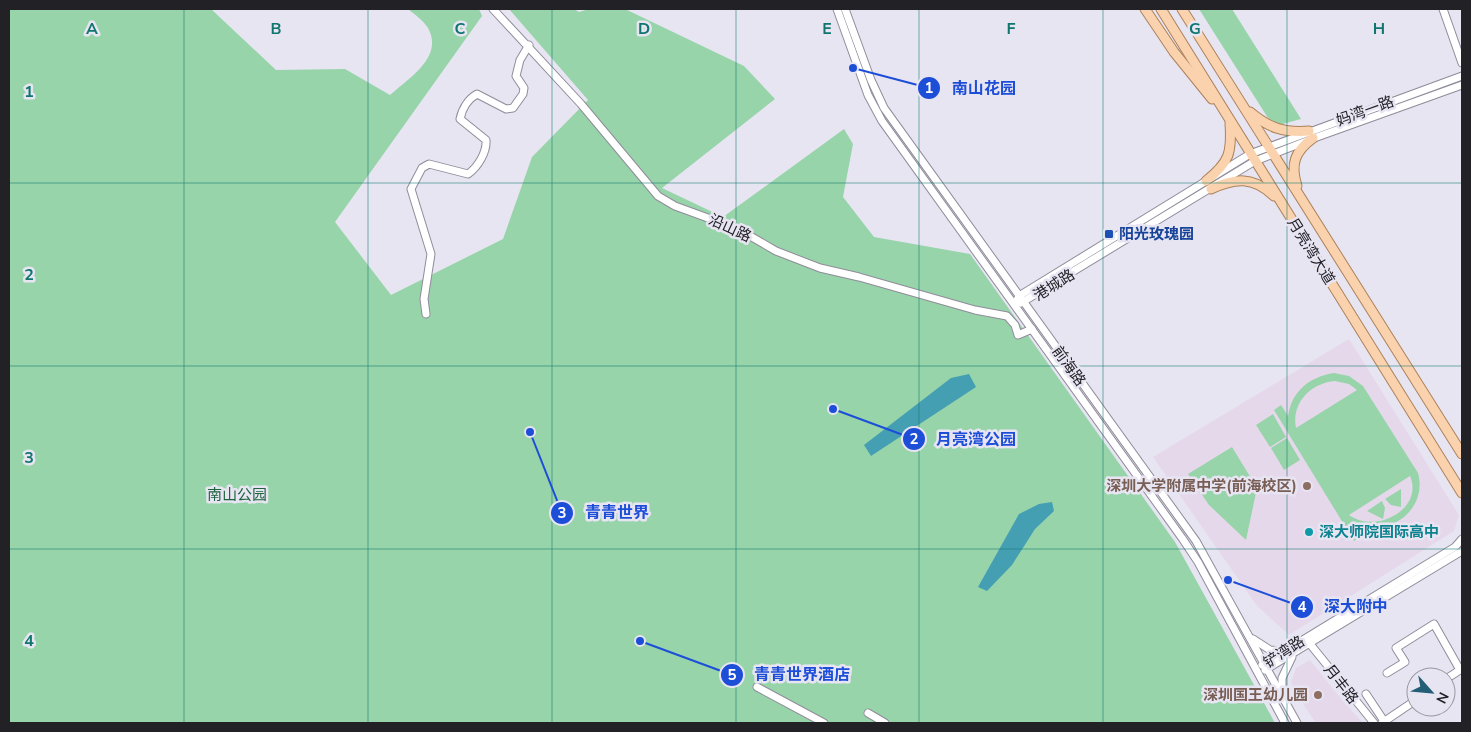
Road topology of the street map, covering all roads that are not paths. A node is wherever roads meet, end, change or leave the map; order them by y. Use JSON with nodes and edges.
{"nodes":[{"id":1,"x":493,"y":9,"type":"edge"},
{"id":2,"x":837,"y":9,"type":"edge"},
{"id":3,"x":845,"y":9,"type":"edge"},
{"id":4,"x":1146,"y":9,"type":"edge"},
{"id":5,"x":1161,"y":9,"type":"edge"},
{"id":6,"x":1182,"y":9,"type":"edge"},
{"id":7,"x":1443,"y":9,"type":"edge"},
{"id":8,"x":529,"y":45,"type":"junction"},
{"id":9,"x":1462,"y":63,"type":"edge"},
{"id":10,"x":1462,"y":76,"type":"edge"},
{"id":11,"x":1462,"y":85,"type":"edge"},
{"id":12,"x":1240,"y":101,"type":"junction"},
{"id":13,"x":1227,"y":113,"type":"junction"},
{"id":14,"x":1311,"y":135,"type":"junction"},
{"id":15,"x":1270,"y":150,"type":"junction"},
{"id":16,"x":1253,"y":158,"type":"junction"},
{"id":17,"x":1208,"y":185,"type":"junction"},
{"id":18,"x":1301,"y":198,"type":"junction"},
{"id":19,"x":1283,"y":206,"type":"junction"},
{"id":20,"x":1019,"y":296,"type":"junction"},
{"id":21,"x":1024,"y":303,"type":"junction"},
{"id":22,"x":1014,"y":304,"type":"junction"},
{"id":23,"x":426,"y":314,"type":"dead end"},
{"id":24,"x":1032,"y":329,"type":"junction"},
{"id":25,"x":1462,"y":454,"type":"edge"},
{"id":26,"x":1462,"y":493,"type":"edge"},
{"id":27,"x":1462,"y":539,"type":"edge"},
{"id":28,"x":1462,"y":551,"type":"edge"},
{"id":29,"x":1249,"y":636,"type":"junction"},
{"id":30,"x":1310,"y":644,"type":"junction"},
{"id":31,"x":1284,"y":650,"type":"junction"},
{"id":32,"x":1296,"y":652,"type":"junction"},
{"id":33,"x":1264,"y":663,"type":"junction"},
{"id":34,"x":1268,"y":670,"type":"junction"},
{"id":35,"x":1257,"y":671,"type":"junction"},
{"id":36,"x":1456,"y":673,"type":"edge"},
{"id":37,"x":1387,"y":674,"type":"dead end"},
{"id":38,"x":757,"y":687,"type":"dead end"},
{"id":39,"x":1366,"y":694,"type":"dead end"},
{"id":40,"x":1283,"y":699,"type":"junction"},
{"id":41,"x":1406,"y":707,"type":"edge"},
{"id":42,"x":868,"y":713,"type":"dead end"},
{"id":43,"x":1383,"y":722,"type":"edge"},
{"id":44,"x":824,"y":723,"type":"edge"},
{"id":45,"x":885,"y":723,"type":"edge"},
{"id":46,"x":1285,"y":723,"type":"edge"},
{"id":47,"x":1297,"y":723,"type":"edge"},
{"id":48,"x":1374,"y":723,"type":"edge"}],
"edges":[{"from":1,"to":8,"type":"street","name":"沿山路"},
{"from":2,"to":22,"type":"street","name":"前海路"},
{"from":3,"to":20,"type":"street","name":"前海路"},
{"from":4,"to":13,"type":"main road"},
{"from":5,"to":13,"type":"main road","name":"月亮湾大道"},
{"from":6,"to":12,"type":"main road","name":"月亮湾大道"},
{"from":7,"to":9,"type":"street"},
{"from":8,"to":23,"type":"street"},
{"from":8,"to":24,"type":"street","name":"沿山路"},
{"from":10,"to":14,"type":"street","name":"妈湾一路"},
{"from":11,"to":14,"type":"street","name":"妈湾一路"},
{"from":12,"to":14,"type":"main road"},
{"from":12,"to":15,"type":"main road","name":"月亮湾大道"},
{"from":13,"to":16,"type":"main road","name":"月亮湾大道"},
{"from":13,"to":17,"type":"main road"},
{"from":14,"to":15,"type":"street","name":"妈湾一路"},
{"from":14,"to":18,"type":"main road"},
{"from":15,"to":16,"type":"street","name":"港城路"},
{"from":15,"to":18,"type":"main road","name":"月亮湾大道"},
{"from":16,"to":17,"type":"street","name":"港城路"},
{"from":16,"to":19,"type":"main road","name":"月亮湾大道"},
{"from":17,"to":19,"type":"main road"},
{"from":17,"to":20,"type":"street","name":"港城路"},
{"from":17,"to":21,"type":"street","name":"港城路"},
{"from":18,"to":25,"type":"main road","name":"月亮湾大道"},
{"from":19,"to":26,"type":"main road","name":"月亮湾大道"},
{"from":20,"to":21,"type":"street","name":"前海路"},
{"from":20,"to":22,"type":"street","name":"港城路"},
{"from":21,"to":22,"type":"street","name":"港城路"},
{"from":21,"to":29,"type":"street","name":"前海路"},
{"from":22,"to":24,"type":"street","name":"前海路"},
{"from":24,"to":35,"type":"street","name":"前海路"},
{"from":27,"to":31,"type":"street","name":"铲湾路"},
{"from":28,"to":30,"type":"street","name":"铲湾路"},
{"from":29,"to":31,"type":"street"},
{"from":29,"to":33,"type":"street","name":"前海路"},
{"from":30,"to":32,"type":"street","name":"铲湾路"},
{"from":30,"to":48,"type":"street","name":"月丰路"},
{"from":31,"to":33,"type":"street","name":"铲湾路"},
{"from":32,"to":34,"type":"street","name":"铲湾路"},
{"from":32,"to":40,"type":"street"},
{"from":33,"to":34,"type":"street","name":"前海路"},
{"from":33,"to":35,"type":"street","name":"铲湾路"},
{"from":34,"to":35,"type":"street","name":"铲湾路"},
{"from":34,"to":40,"type":"street","name":"前海路"},
{"from":35,"to":46,"type":"street","name":"前海路"},
{"from":36,"to":37,"type":"street"},
{"from":38,"to":44,"type":"street"},
{"from":39,"to":43,"type":"street"},
{"from":40,"to":47,"type":"street","name":"前海路"},
{"from":41,"to":43,"type":"street"},
{"from":42,"to":45,"type":"street"}]}
